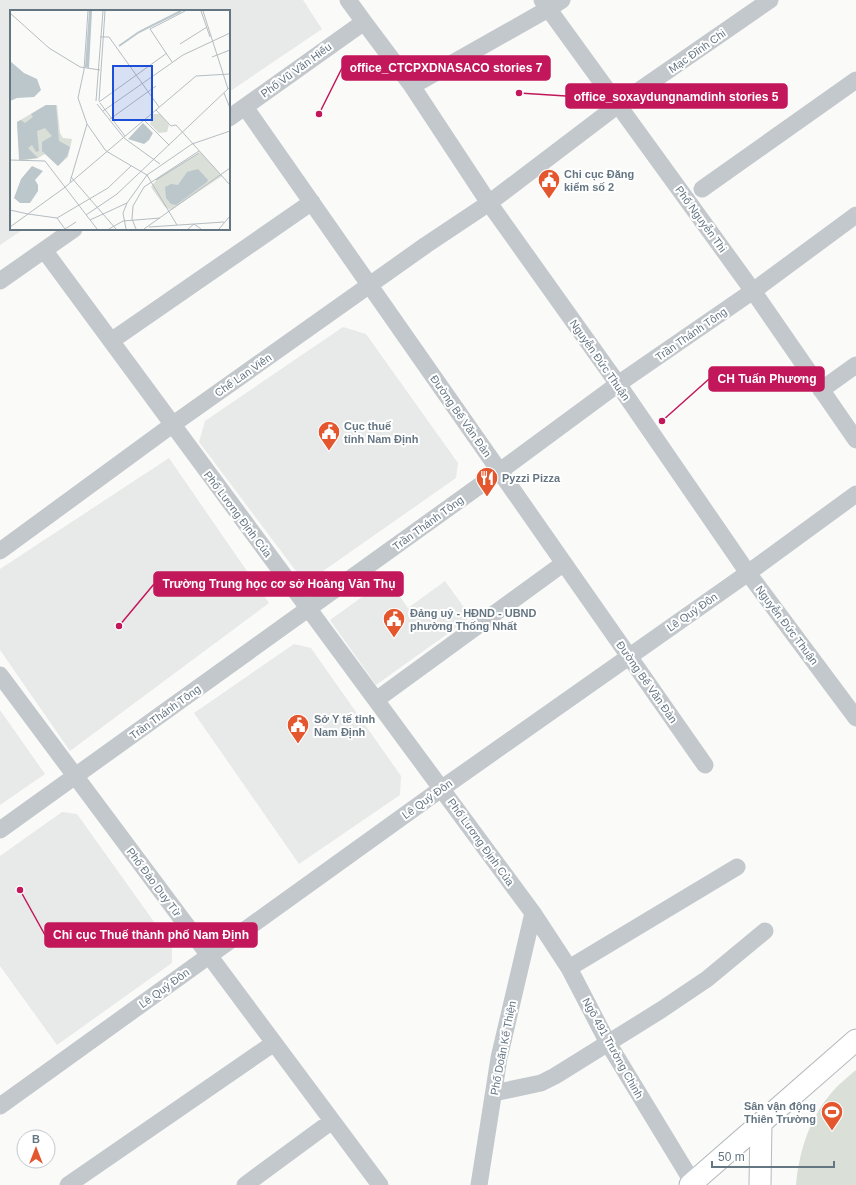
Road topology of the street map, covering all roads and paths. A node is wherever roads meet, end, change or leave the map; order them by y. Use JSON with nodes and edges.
{"nodes":[{"id":1,"x":348,"y":0,"type":"edge"},
{"id":2,"x":770,"y":0,"type":"edge"},
{"id":3,"x":551,"y":3,"type":"edge"},
{"id":4,"x":364,"y":22,"type":"junction"},
{"id":5,"x":856,"y":80,"type":"edge"},
{"id":6,"x":412,"y":86,"type":"junction"},
{"id":7,"x":618,"y":105,"type":"junction"},
{"id":8,"x":245,"y":107,"type":"junction"},
{"id":9,"x":230,"y":117,"type":"edge"},
{"id":10,"x":702,"y":189,"type":"dead end"},
{"id":11,"x":312,"y":202,"type":"junction"},
{"id":12,"x":489,"y":203,"type":"junction"},
{"id":13,"x":856,"y":215,"type":"edge"},
{"id":14,"x":73,"y":230,"type":"edge"},
{"id":15,"x":44,"y":250,"type":"junction"},
{"id":16,"x":0,"y":281,"type":"edge"},
{"id":17,"x":370,"y":285,"type":"junction"},
{"id":18,"x":753,"y":290,"type":"junction"},
{"id":19,"x":111,"y":341,"type":"junction"},
{"id":20,"x":856,"y":365,"type":"edge"},
{"id":21,"x":618,"y":384,"type":"junction"},
{"id":22,"x":821,"y":390,"type":"junction"},
{"id":23,"x":172,"y":425,"type":"junction"},
{"id":24,"x":856,"y":440,"type":"edge"},
{"id":25,"x":500,"y":471,"type":"junction"},
{"id":26,"x":856,"y":494,"type":"edge"},
{"id":27,"x":0,"y":551,"type":"edge"},
{"id":28,"x":564,"y":563,"type":"junction"},
{"id":29,"x":748,"y":573,"type":"junction"},
{"id":30,"x":308,"y":609,"type":"junction"},
{"id":31,"x":629,"y":656,"type":"junction"},
{"id":32,"x":0,"y":674,"type":"edge"},
{"id":33,"x":376,"y":700,"type":"junction"},
{"id":34,"x":856,"y":718,"type":"edge"},
{"id":35,"x":705,"y":765,"type":"dead end"},
{"id":36,"x":76,"y":776,"type":"junction"},
{"id":37,"x":441,"y":789,"type":"junction"},
{"id":38,"x":0,"y":830,"type":"edge"},
{"id":39,"x":737,"y":867,"type":"dead end"},
{"id":40,"x":533,"y":913,"type":"junction"},
{"id":41,"x":765,"y":931,"type":"dead end"},
{"id":42,"x":209,"y":956,"type":"junction"},
{"id":43,"x":569,"y":968,"type":"junction"},
{"id":44,"x":856,"y":1040,"type":"edge"},
{"id":45,"x":274,"y":1043,"type":"junction"},
{"id":46,"x":608,"y":1043,"type":"junction"},
{"id":47,"x":494,"y":1093,"type":"junction"},
{"id":48,"x":0,"y":1106,"type":"edge"},
{"id":49,"x":332,"y":1121,"type":"junction"},
{"id":50,"x":761,"y":1123,"type":"junction"},
{"id":51,"x":692,"y":1184,"type":"edge"},
{"id":52,"x":68,"y":1185,"type":"edge"},
{"id":53,"x":244,"y":1185,"type":"edge"},
{"id":54,"x":380,"y":1185,"type":"edge"},
{"id":55,"x":479,"y":1185,"type":"edge"},
{"id":56,"x":760,"y":1185,"type":"edge"}],
"edges":[{"from":1,"to":4,"type":"street","name":"Nguyễn Đức Thuận"},
{"from":2,"to":7,"type":"street","name":"Mạc Đĩnh Chi"},
{"from":3,"to":6,"type":"street"},
{"from":3,"to":7,"type":"street","name":"Phố Nguyễn Thi"},
{"from":4,"to":6,"type":"street","name":"Nguyễn Đức Thuận"},
{"from":4,"to":8,"type":"street","name":"Phố Vũ Văn Hiếu"},
{"from":5,"to":10,"type":"street"},
{"from":6,"to":12,"type":"street","name":"Nguyễn Đức Thuận"},
{"from":7,"to":12,"type":"street","name":"Mạc Đĩnh Chi"},
{"from":7,"to":18,"type":"street","name":"Phố Nguyễn Thi"},
{"from":8,"to":9,"type":"street","name":"Phố Vũ Văn Hiếu"},
{"from":8,"to":11,"type":"street","name":"Đường Bế Văn Đàn"},
{"from":11,"to":17,"type":"street","name":"Đường Bế Văn Đàn"},
{"from":11,"to":19,"type":"street"},
{"from":12,"to":17,"type":"street","name":"Chế Lan Viên"},
{"from":12,"to":21,"type":"street","name":"Nguyễn Đức Thuận"},
{"from":13,"to":18,"type":"street","name":"Trần Thánh Tông"},
{"from":14,"to":15,"type":"street"},
{"from":15,"to":16,"type":"street"},
{"from":15,"to":19,"type":"street","name":"Phố Lương Định Của"},
{"from":17,"to":23,"type":"street","name":"Chế Lan Viên"},
{"from":17,"to":25,"type":"street","name":"Đường Bế Văn Đàn"},
{"from":18,"to":21,"type":"street","name":"Trần Thánh Tông"},
{"from":18,"to":22,"type":"street","name":"Phố Nguyễn Thi"},
{"from":19,"to":23,"type":"street","name":"Phố Lương Định Của"},
{"from":20,"to":22,"type":"street"},
{"from":21,"to":25,"type":"street","name":"Trần Thánh Tông"},
{"from":21,"to":29,"type":"street","name":"Nguyễn Đức Thuận"},
{"from":22,"to":24,"type":"street","name":"Phố Nguyễn Thi"},
{"from":23,"to":27,"type":"street","name":"Chế Lan Viên"},
{"from":23,"to":30,"type":"street","name":"Phố Lương Định Của"},
{"from":25,"to":28,"type":"street","name":"Đường Bế Văn Đàn"},
{"from":25,"to":30,"type":"street","name":"Trần Thánh Tông"},
{"from":26,"to":29,"type":"street","name":"Lê Quý Đôn"},
{"from":28,"to":31,"type":"street","name":"Đường Bế Văn Đàn"},
{"from":28,"to":33,"type":"street"},
{"from":29,"to":31,"type":"street","name":"Lê Quý Đôn"},
{"from":29,"to":34,"type":"street","name":"Nguyễn Đức Thuận"},
{"from":30,"to":33,"type":"street","name":"Phố Lương Định Của"},
{"from":30,"to":36,"type":"street","name":"Trần Thánh Tông"},
{"from":31,"to":35,"type":"street","name":"Đường Bế Văn Đàn"},
{"from":31,"to":37,"type":"street","name":"Lê Quý Đôn"},
{"from":32,"to":36,"type":"street","name":"Phố Đào Duy Từ"},
{"from":33,"to":37,"type":"street","name":"Phố Lương Định Của"},
{"from":36,"to":38,"type":"street","name":"Trần Thánh Tông"},
{"from":36,"to":42,"type":"street","name":"Phố Đào Duy Từ"},
{"from":37,"to":40,"type":"street","name":"Phố Lương Định Của"},
{"from":37,"to":42,"type":"street","name":"Lê Quý Đôn"},
{"from":39,"to":43,"type":"street"},
{"from":40,"to":43,"type":"street","name":"Ngõ 491 Trường Chinh"},
{"from":40,"to":47,"type":"street","name":"Phố Doãn Kế Thiện"},
{"from":41,"to":46,"type":"street"},
{"from":42,"to":45,"type":"street","name":"Phố Đào Duy Từ"},
{"from":42,"to":48,"type":"street","name":"Lê Quý Đôn"},
{"from":43,"to":46,"type":"street","name":"Ngõ 491 Trường Chinh"},
{"from":44,"to":50,"type":"main road"},
{"from":45,"to":49,"type":"street","name":"Phố Đào Duy Từ"},
{"from":45,"to":52,"type":"street"},
{"from":46,"to":47,"type":"street"},
{"from":46,"to":51,"type":"street","name":"Ngõ 491 Trường Chinh"},
{"from":47,"to":55,"type":"street","name":"Phố Doãn Kế Thiện"},
{"from":49,"to":53,"type":"street"},
{"from":49,"to":54,"type":"street","name":"Phố Đào Duy Từ"},
{"from":50,"to":51,"type":"main road"},
{"from":50,"to":56,"type":"main road"}]}
